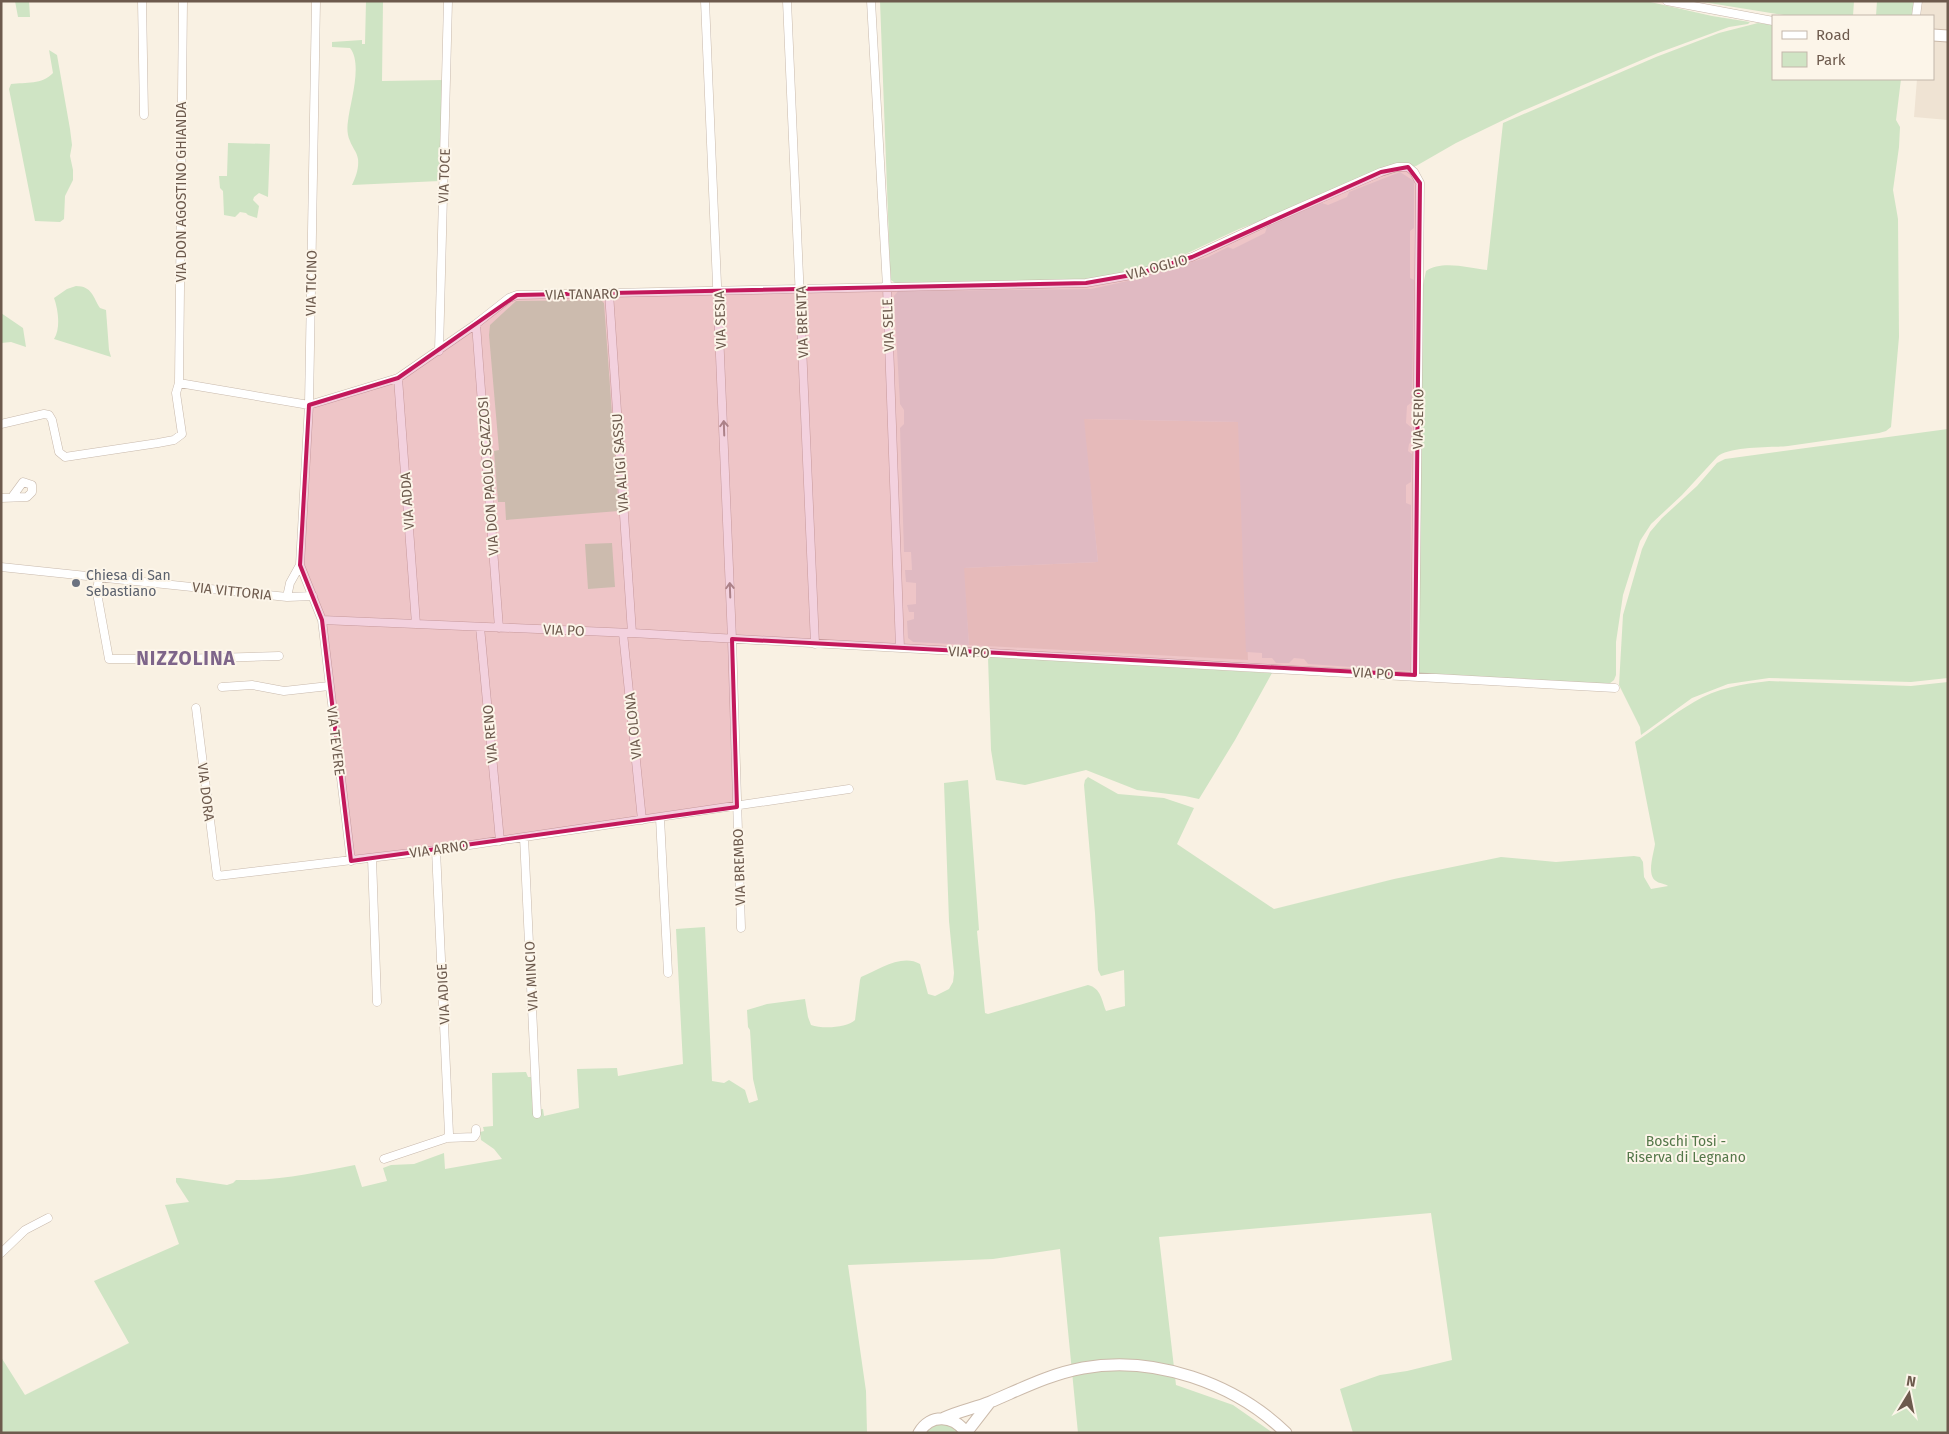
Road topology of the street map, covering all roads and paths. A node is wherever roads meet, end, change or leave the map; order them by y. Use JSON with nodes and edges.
{"nodes":[{"id":1,"x":142,"y":1,"type":"edge"},
{"id":2,"x":183,"y":1,"type":"edge"},
{"id":3,"x":316,"y":1,"type":"edge"},
{"id":4,"x":448,"y":1,"type":"edge"},
{"id":5,"x":705,"y":1,"type":"edge"},
{"id":6,"x":787,"y":1,"type":"edge"},
{"id":7,"x":871,"y":1,"type":"edge"},
{"id":8,"x":1667,"y":1,"type":"edge"},
{"id":9,"x":1918,"y":1,"type":"edge"},
{"id":10,"x":1916,"y":15,"type":"edge"},
{"id":11,"x":1772,"y":20,"type":"edge"},
{"id":12,"x":1934,"y":35,"type":"edge"},
{"id":13,"x":1948,"y":36,"type":"edge"},
{"id":14,"x":144,"y":115,"type":"dead end"},
{"id":15,"x":1408,"y":167,"type":"joint"},
{"id":16,"x":887,"y":286,"type":"junction"},
{"id":17,"x":801,"y":288,"type":"junction"},
{"id":18,"x":718,"y":290,"type":"junction"},
{"id":19,"x":609,"y":293,"type":"junction"},
{"id":20,"x":476,"y":324,"type":"junction"},
{"id":21,"x":439,"y":350,"type":"junction"},
{"id":22,"x":398,"y":378,"type":"junction"},
{"id":23,"x":180,"y":383,"type":"junction"},
{"id":24,"x":309,"y":405,"type":"junction"},
{"id":25,"x":1,"y":424,"type":"edge"},
{"id":26,"x":12,"y":497,"type":"dead end"},
{"id":27,"x":1,"y":498,"type":"edge"},
{"id":28,"x":300,"y":565,"type":"junction"},
{"id":29,"x":1,"y":567,"type":"edge"},
{"id":30,"x":99,"y":576,"type":"junction"},
{"id":31,"x":290,"y":583,"type":"junction"},
{"id":32,"x":308,"y":584,"type":"junction"},
{"id":33,"x":313,"y":596,"type":"junction"},
{"id":34,"x":287,"y":597,"type":"junction"},
{"id":35,"x":322,"y":620,"type":"junction"},
{"id":36,"x":416,"y":624,"type":"junction"},
{"id":37,"x":480,"y":627,"type":"junction"},
{"id":38,"x":499,"y":628,"type":"junction"},
{"id":39,"x":627,"y":633,"type":"junction"},
{"id":40,"x":732,"y":639,"type":"junction"},
{"id":41,"x":815,"y":644,"type":"junction"},
{"id":42,"x":900,"y":648,"type":"junction"},
{"id":43,"x":279,"y":656,"type":"dead end"},
{"id":44,"x":1415,"y":676,"type":"junction"},
{"id":45,"x":329,"y":686,"type":"junction"},
{"id":46,"x":222,"y":687,"type":"dead end"},
{"id":47,"x":1615,"y":688,"type":"dead end"},
{"id":48,"x":196,"y":708,"type":"dead end"},
{"id":49,"x":849,"y":789,"type":"dead end"},
{"id":50,"x":736,"y":807,"type":"junction"},
{"id":51,"x":660,"y":818,"type":"junction"},
{"id":52,"x":642,"y":820,"type":"junction"},
{"id":53,"x":524,"y":837,"type":"junction"},
{"id":54,"x":500,"y":841,"type":"junction"},
{"id":55,"x":436,"y":850,"type":"junction"},
{"id":56,"x":372,"y":858,"type":"junction"},
{"id":57,"x":351,"y":861,"type":"junction"},
{"id":58,"x":217,"y":876,"type":"joint"},
{"id":59,"x":740,"y":928,"type":"dead end"},
{"id":60,"x":668,"y":973,"type":"dead end"},
{"id":61,"x":377,"y":1002,"type":"dead end"},
{"id":62,"x":537,"y":1114,"type":"dead end"},
{"id":63,"x":476,"y":1129,"type":"dead end"},
{"id":64,"x":447,"y":1138,"type":"junction"},
{"id":65,"x":384,"y":1159,"type":"dead end"},
{"id":66,"x":48,"y":1218,"type":"dead end"},
{"id":67,"x":1,"y":1253,"type":"edge"},
{"id":68,"x":990,"y":1402,"type":"junction"},
{"id":69,"x":944,"y":1418,"type":"junction"},
{"id":70,"x":919,"y":1432,"type":"edge"},
{"id":71,"x":966,"y":1433,"type":"edge"},
{"id":72,"x":1286,"y":1433,"type":"edge"}],
"edges":[{"from":1,"to":14,"type":"street"},
{"from":2,"to":23,"type":"street","name":"VIA DON AGOSTINO GHIANDA"},
{"from":3,"to":24,"type":"street","name":"VIA TICINO"},
{"from":4,"to":21,"type":"street","name":"VIA TOCE"},
{"from":5,"to":18,"type":"street","name":"VIA SESIA"},
{"from":6,"to":17,"type":"street","name":"VIA BRENTA"},
{"from":7,"to":16,"type":"street","name":"VIA SELE"},
{"from":8,"to":11,"type":"street"},
{"from":9,"to":10,"type":"street"},
{"from":12,"to":13,"type":"main road"},
{"from":15,"to":16,"type":"street","name":"VIA OGLIO"},
{"from":15,"to":44,"type":"street","name":"VIA SERIO"},
{"from":16,"to":17,"type":"street","name":"VIA TANARO"},
{"from":16,"to":42,"type":"street","name":"VIA SELE"},
{"from":17,"to":18,"type":"street","name":"VIA TANARO"},
{"from":17,"to":41,"type":"street","name":"VIA BRENTA"},
{"from":18,"to":19,"type":"street","name":"VIA TANARO"},
{"from":40,"to":18,"type":"street","name":"VIA SESIA","one_way":true},
{"from":19,"to":20,"type":"street","name":"VIA TANARO"},
{"from":19,"to":39,"type":"street","name":"VIA ALIGI SASSU"},
{"from":20,"to":21,"type":"street","name":"VIA TANARO"},
{"from":20,"to":38,"type":"street","name":"VIA DON PAOLO SCAZZOSI"},
{"from":21,"to":22,"type":"street","name":"VIA TANARO"},
{"from":22,"to":24,"type":"street","name":"VIA TANARO"},
{"from":22,"to":36,"type":"street","name":"VIA ADDA"},
{"from":23,"to":24,"type":"street"},
{"from":23,"to":25,"type":"street","name":"VIA DON AGOSTINO GHIANDA"},
{"from":24,"to":28,"type":"street","name":"VIA TICINO"},
{"from":26,"to":27,"type":"street"},
{"from":28,"to":31,"type":"street"},
{"from":28,"to":32,"type":"street","name":"VIA TEVERE"},
{"from":29,"to":30,"type":"street","name":"VIA VITTORIA"},
{"from":30,"to":34,"type":"street","name":"VIA VITTORIA"},
{"from":30,"to":43,"type":"street"},
{"from":31,"to":32,"type":"street"},
{"from":31,"to":34,"type":"street"},
{"from":32,"to":33,"type":"street","name":"VIA TEVERE"},
{"from":33,"to":34,"type":"street","name":"VIA VITTORIA"},
{"from":33,"to":35,"type":"street","name":"VIA TEVERE"},
{"from":35,"to":36,"type":"street","name":"VIA PO"},
{"from":35,"to":45,"type":"street","name":"VIA TEVERE"},
{"from":36,"to":37,"type":"street","name":"VIA PO"},
{"from":37,"to":38,"type":"street","name":"VIA PO"},
{"from":37,"to":54,"type":"street","name":"VIA RENO"},
{"from":38,"to":39,"type":"street","name":"VIA PO"},
{"from":39,"to":40,"type":"street","name":"VIA PO"},
{"from":39,"to":52,"type":"street","name":"VIA OLONA"},
{"from":40,"to":41,"type":"street","name":"VIA PO"},
{"from":40,"to":50,"type":"street","name":"VIA SESIA"},
{"from":41,"to":42,"type":"street","name":"VIA PO"},
{"from":42,"to":44,"type":"street","name":"VIA PO"},
{"from":44,"to":47,"type":"street","name":"VIA PO"},
{"from":45,"to":46,"type":"street"},
{"from":45,"to":57,"type":"street","name":"VIA TEVERE"},
{"from":48,"to":58,"type":"street","name":"VIA DORA"},
{"from":49,"to":50,"type":"street","name":"VIA ARNO"},
{"from":50,"to":51,"type":"street","name":"VIA ARNO"},
{"from":50,"to":59,"type":"street","name":"VIA BREMBO"},
{"from":51,"to":52,"type":"street","name":"VIA ARNO"},
{"from":51,"to":60,"type":"street"},
{"from":52,"to":53,"type":"street","name":"VIA ARNO"},
{"from":53,"to":54,"type":"street","name":"VIA ARNO"},
{"from":53,"to":62,"type":"street","name":"VIA MINCIO"},
{"from":54,"to":55,"type":"street","name":"VIA ARNO"},
{"from":55,"to":56,"type":"street","name":"VIA ARNO"},
{"from":55,"to":64,"type":"street","name":"VIA ADIGE"},
{"from":56,"to":57,"type":"street","name":"VIA ARNO"},
{"from":56,"to":61,"type":"street"},
{"from":57,"to":58,"type":"street","name":"VIA ARNO"},
{"from":63,"to":64,"type":"street"},
{"from":64,"to":65,"type":"street"},
{"from":66,"to":67,"type":"street"},
{"from":68,"to":69,"type":"main road"},
{"from":68,"to":71,"type":"main road"},
{"from":68,"to":72,"type":"main road"},
{"from":69,"to":70,"type":"main road"},
{"from":69,"to":71,"type":"main road"}]}
